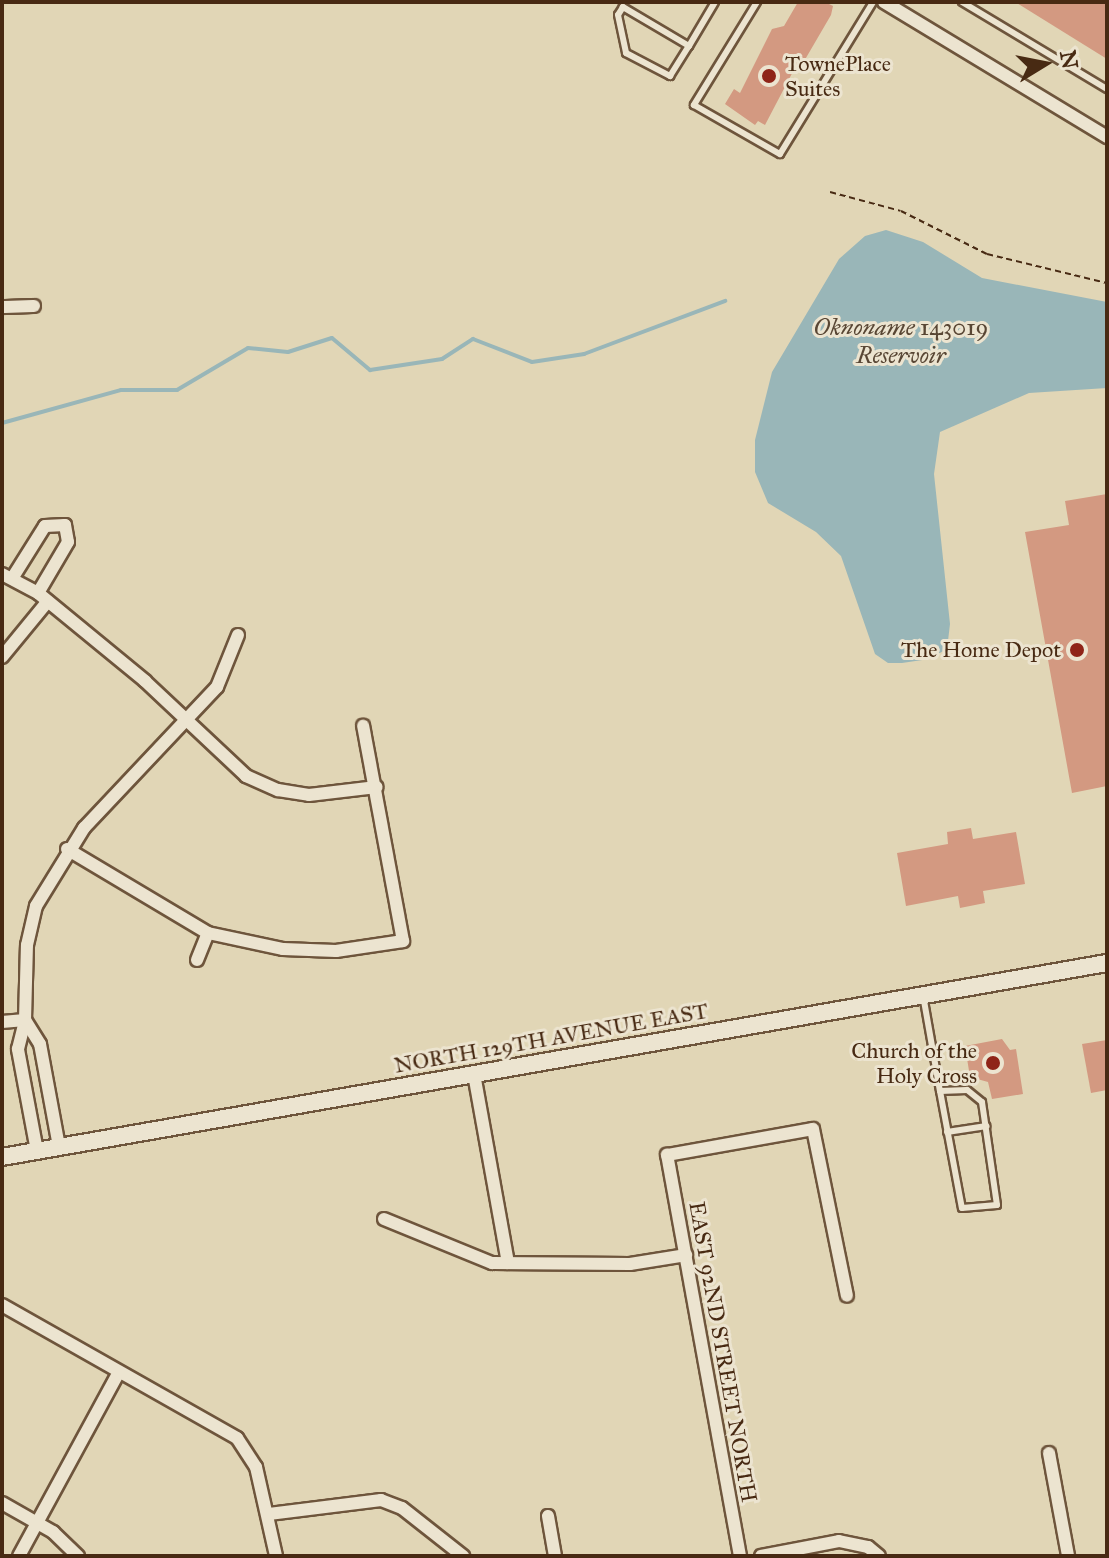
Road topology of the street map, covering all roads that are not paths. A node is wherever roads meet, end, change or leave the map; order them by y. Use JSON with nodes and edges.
{"nodes":[{"id":1,"x":715,"y":2,"type":"edge"},
{"id":2,"x":757,"y":2,"type":"edge"},
{"id":3,"x":873,"y":2,"type":"edge"},
{"id":4,"x":884,"y":2,"type":"edge"},
{"id":5,"x":962,"y":2,"type":"edge"},
{"id":6,"x":689,"y":46,"type":"junction"},
{"id":7,"x":1107,"y":89,"type":"edge"},
{"id":8,"x":1107,"y":137,"type":"edge"},
{"id":9,"x":34,"y":306,"type":"dead end"},
{"id":10,"x":2,"y":307,"type":"edge"},
{"id":11,"x":7,"y":576,"type":"edge"},
{"id":12,"x":43,"y":597,"type":"junction"},
{"id":13,"x":238,"y":635,"type":"dead end"},
{"id":14,"x":2,"y":657,"type":"edge"},
{"id":15,"x":188,"y":722,"type":"junction"},
{"id":16,"x":363,"y":726,"type":"dead end"},
{"id":17,"x":377,"y":787,"type":"junction"},
{"id":18,"x":67,"y":849,"type":"junction"},
{"id":19,"x":208,"y":933,"type":"junction"},
{"id":20,"x":197,"y":960,"type":"dead end"},
{"id":21,"x":1107,"y":963,"type":"edge"},
{"id":22,"x":923,"y":995,"type":"junction"},
{"id":23,"x":25,"y":1020,"type":"junction"},
{"id":24,"x":2,"y":1022,"type":"edge"},
{"id":25,"x":474,"y":1074,"type":"junction"},
{"id":26,"x":940,"y":1091,"type":"junction"},
{"id":27,"x":987,"y":1126,"type":"junction"},
{"id":28,"x":947,"y":1132,"type":"junction"},
{"id":29,"x":59,"y":1147,"type":"junction"},
{"id":30,"x":37,"y":1151,"type":"junction"},
{"id":31,"x":2,"y":1157,"type":"edge"},
{"id":32,"x":384,"y":1219,"type":"dead end"},
{"id":33,"x":686,"y":1255,"type":"junction"},
{"id":34,"x":508,"y":1263,"type":"junction"},
{"id":35,"x":847,"y":1296,"type":"dead end"},
{"id":36,"x":2,"y":1305,"type":"edge"},
{"id":37,"x":119,"y":1372,"type":"junction"},
{"id":38,"x":1049,"y":1453,"type":"dead end"},
{"id":39,"x":2,"y":1503,"type":"edge"},
{"id":40,"x":269,"y":1514,"type":"junction"},
{"id":41,"x":548,"y":1516,"type":"dead end"},
{"id":42,"x":37,"y":1522,"type":"junction"},
{"id":43,"x":19,"y":1556,"type":"edge"},
{"id":44,"x":78,"y":1556,"type":"edge"},
{"id":45,"x":276,"y":1556,"type":"edge"},
{"id":46,"x":463,"y":1556,"type":"edge"},
{"id":47,"x":555,"y":1556,"type":"edge"},
{"id":48,"x":740,"y":1556,"type":"edge"},
{"id":49,"x":761,"y":1556,"type":"edge"},
{"id":50,"x":879,"y":1556,"type":"edge"},
{"id":51,"x":1068,"y":1556,"type":"edge"}],
"edges":[{"from":1,"to":6,"type":"lane"},
{"from":2,"to":3,"type":"lane"},
{"from":4,"to":8,"type":"street"},
{"from":5,"to":7,"type":"lane"},
{"from":6,"to":6,"type":"lane"},
{"from":9,"to":10,"type":"street"},
{"from":11,"to":12,"type":"street"},
{"from":11,"to":12,"type":"street"},
{"from":12,"to":14,"type":"street"},
{"from":12,"to":15,"type":"street"},
{"from":13,"to":15,"type":"street"},
{"from":15,"to":17,"type":"street"},
{"from":15,"to":18,"type":"street"},
{"from":16,"to":17,"type":"street"},
{"from":17,"to":19,"type":"street"},
{"from":18,"to":19,"type":"street"},
{"from":18,"to":23,"type":"street"},
{"from":19,"to":20,"type":"street"},
{"from":21,"to":22,"type":"main road","name":"NORTH 129TH AVENUE EAST"},
{"from":22,"to":25,"type":"main road","name":"NORTH 129TH AVENUE EAST"},
{"from":22,"to":26,"type":"lane"},
{"from":23,"to":24,"type":"street"},
{"from":23,"to":29,"type":"street"},
{"from":23,"to":30,"type":"street"},
{"from":25,"to":29,"type":"main road","name":"NORTH 129TH AVENUE EAST"},
{"from":25,"to":34,"type":"street"},
{"from":26,"to":27,"type":"lane"},
{"from":26,"to":28,"type":"lane"},
{"from":27,"to":28,"type":"lane"},
{"from":27,"to":28,"type":"lane"},
{"from":29,"to":30,"type":"main road","name":"NORTH 129TH AVENUE EAST"},
{"from":30,"to":31,"type":"main road","name":"NORTH 129TH AVENUE EAST"},
{"from":32,"to":34,"type":"street"},
{"from":33,"to":34,"type":"street"},
{"from":33,"to":35,"type":"street","name":"EAST 92ND STREET NORTH"},
{"from":33,"to":48,"type":"street","name":"EAST 92ND STREET NORTH"},
{"from":36,"to":37,"type":"street"},
{"from":37,"to":40,"type":"street"},
{"from":37,"to":42,"type":"street"},
{"from":38,"to":51,"type":"street"},
{"from":39,"to":42,"type":"street"},
{"from":40,"to":45,"type":"street"},
{"from":40,"to":46,"type":"street"},
{"from":41,"to":47,"type":"street"},
{"from":42,"to":43,"type":"street"},
{"from":42,"to":44,"type":"street"},
{"from":49,"to":50,"type":"street"}]}
